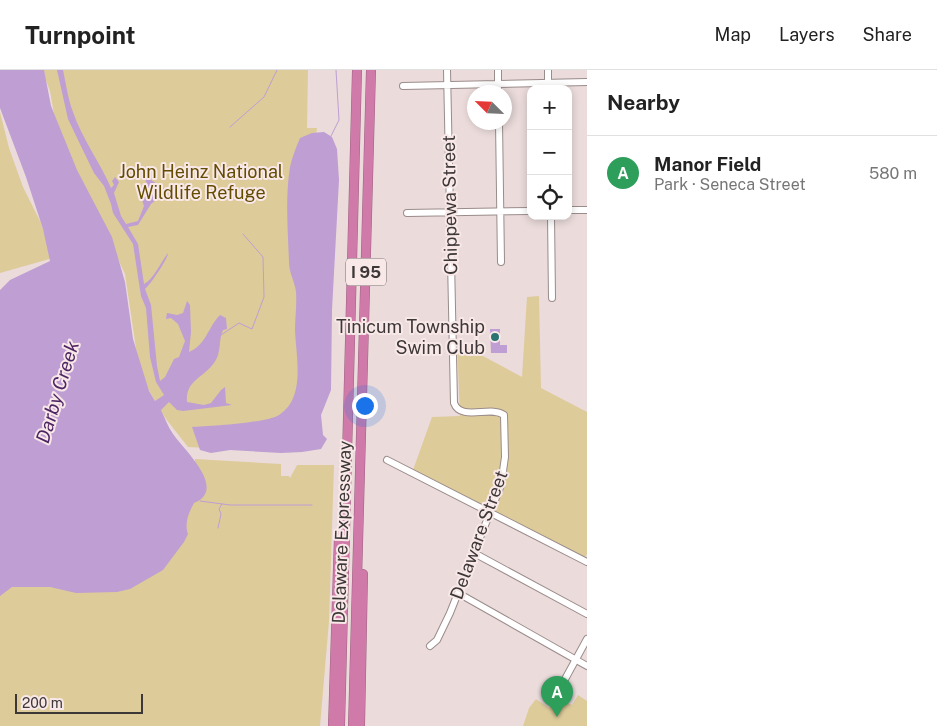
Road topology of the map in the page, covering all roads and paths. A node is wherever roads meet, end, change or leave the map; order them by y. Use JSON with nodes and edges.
{"nodes":[{"id":1,"x":357,"y":70,"type":"edge"},
{"id":2,"x":371,"y":70,"type":"edge"},
{"id":3,"x":447,"y":70,"type":"edge"},
{"id":4,"x":498,"y":70,"type":"edge"},
{"id":5,"x":548,"y":70,"type":"edge"},
{"id":6,"x":587,"y":82,"type":"edge"},
{"id":7,"x":498,"y":84,"type":"junction"},
{"id":8,"x":448,"y":85,"type":"junction"},
{"id":9,"x":527,"y":85,"type":"edge"},
{"id":10,"x":548,"y":85,"type":"edge"},
{"id":11,"x":558,"y":85,"type":"edge"},
{"id":12,"x":403,"y":86,"type":"dead end"},
{"id":13,"x":499,"y":130,"type":"edge"},
{"id":14,"x":572,"y":210,"type":"edge"},
{"id":15,"x":587,"y":210,"type":"edge"},
{"id":16,"x":527,"y":211,"type":"edge"},
{"id":17,"x":450,"y":212,"type":"junction"},
{"id":18,"x":501,"y":212,"type":"junction"},
{"id":19,"x":407,"y":213,"type":"dead end"},
{"id":20,"x":551,"y":220,"type":"edge"},
{"id":21,"x":501,"y":262,"type":"dead end"},
{"id":22,"x":552,"y":298,"type":"dead end"},
{"id":23,"x":453,"y":341,"type":"joint"},
{"id":24,"x":347,"y":446,"type":"junction"},
{"id":25,"x":388,"y":460,"type":"dead end"},
{"id":26,"x":360,"y":474,"type":"junction"},
{"id":27,"x":490,"y":512,"type":"junction"},
{"id":28,"x":474,"y":552,"type":"junction"},
{"id":29,"x":587,"y":562,"type":"edge"},
{"id":30,"x":458,"y":593,"type":"junction"},
{"id":31,"x":587,"y":614,"type":"edge"},
{"id":32,"x":587,"y":640,"type":"edge"},
{"id":33,"x":430,"y":646,"type":"dead end"},
{"id":34,"x":576,"y":660,"type":"junction"},
{"id":35,"x":587,"y":666,"type":"edge"},
{"id":36,"x":334,"y":688,"type":"junction"},
{"id":37,"x":558,"y":692,"type":"dead end"},
{"id":38,"x":361,"y":693,"type":"junction"},
{"id":39,"x":328,"y":726,"type":"edge"},
{"id":40,"x":333,"y":726,"type":"edge"},
{"id":41,"x":340,"y":726,"type":"edge"},
{"id":42,"x":353,"y":726,"type":"edge"},
{"id":43,"x":360,"y":726,"type":"edge"},
{"id":44,"x":365,"y":726,"type":"edge"}],
"edges":[{"from":1,"to":24,"type":"highway","name":"Delaware Expressway","number":"I 95"},
{"from":2,"to":26,"type":"highway","name":"Delaware Expressway","number":"I 95"},
{"from":3,"to":8,"type":"street","name":"Chippewa Street"},
{"from":4,"to":7,"type":"street"},
{"from":5,"to":10,"type":"street"},
{"from":6,"to":11,"type":"street"},
{"from":7,"to":8,"type":"street"},
{"from":7,"to":9,"type":"street"},
{"from":8,"to":12,"type":"street"},
{"from":8,"to":17,"type":"street","name":"Chippewa Street"},
{"from":13,"to":18,"type":"street"},
{"from":14,"to":15,"type":"street"},
{"from":16,"to":18,"type":"street"},
{"from":17,"to":18,"type":"street"},
{"from":17,"to":19,"type":"street"},
{"from":17,"to":23,"type":"street","name":"Chippewa Street"},
{"from":18,"to":21,"type":"street"},
{"from":20,"to":22,"type":"street"},
{"from":23,"to":27,"type":"street","name":"Delaware Street"},
{"from":24,"to":36,"type":"highway"},
{"from":24,"to":41,"type":"highway","name":"Delaware Expressway","number":"I 95"},
{"from":25,"to":27,"type":"street"},
{"from":26,"to":38,"type":"highway"},
{"from":26,"to":42,"type":"highway","name":"Delaware Expressway","number":"I 95"},
{"from":27,"to":28,"type":"street","name":"Delaware Street"},
{"from":27,"to":29,"type":"street"},
{"from":28,"to":30,"type":"street","name":"Delaware Street"},
{"from":28,"to":31,"type":"street"},
{"from":30,"to":33,"type":"street","name":"Delaware Street"},
{"from":30,"to":34,"type":"street"},
{"from":32,"to":34,"type":"street"},
{"from":34,"to":35,"type":"street"},
{"from":34,"to":37,"type":"street"},
{"from":36,"to":39,"type":"highway"},
{"from":36,"to":40,"type":"highway"},
{"from":38,"to":43,"type":"highway"},
{"from":38,"to":44,"type":"highway"}]}
